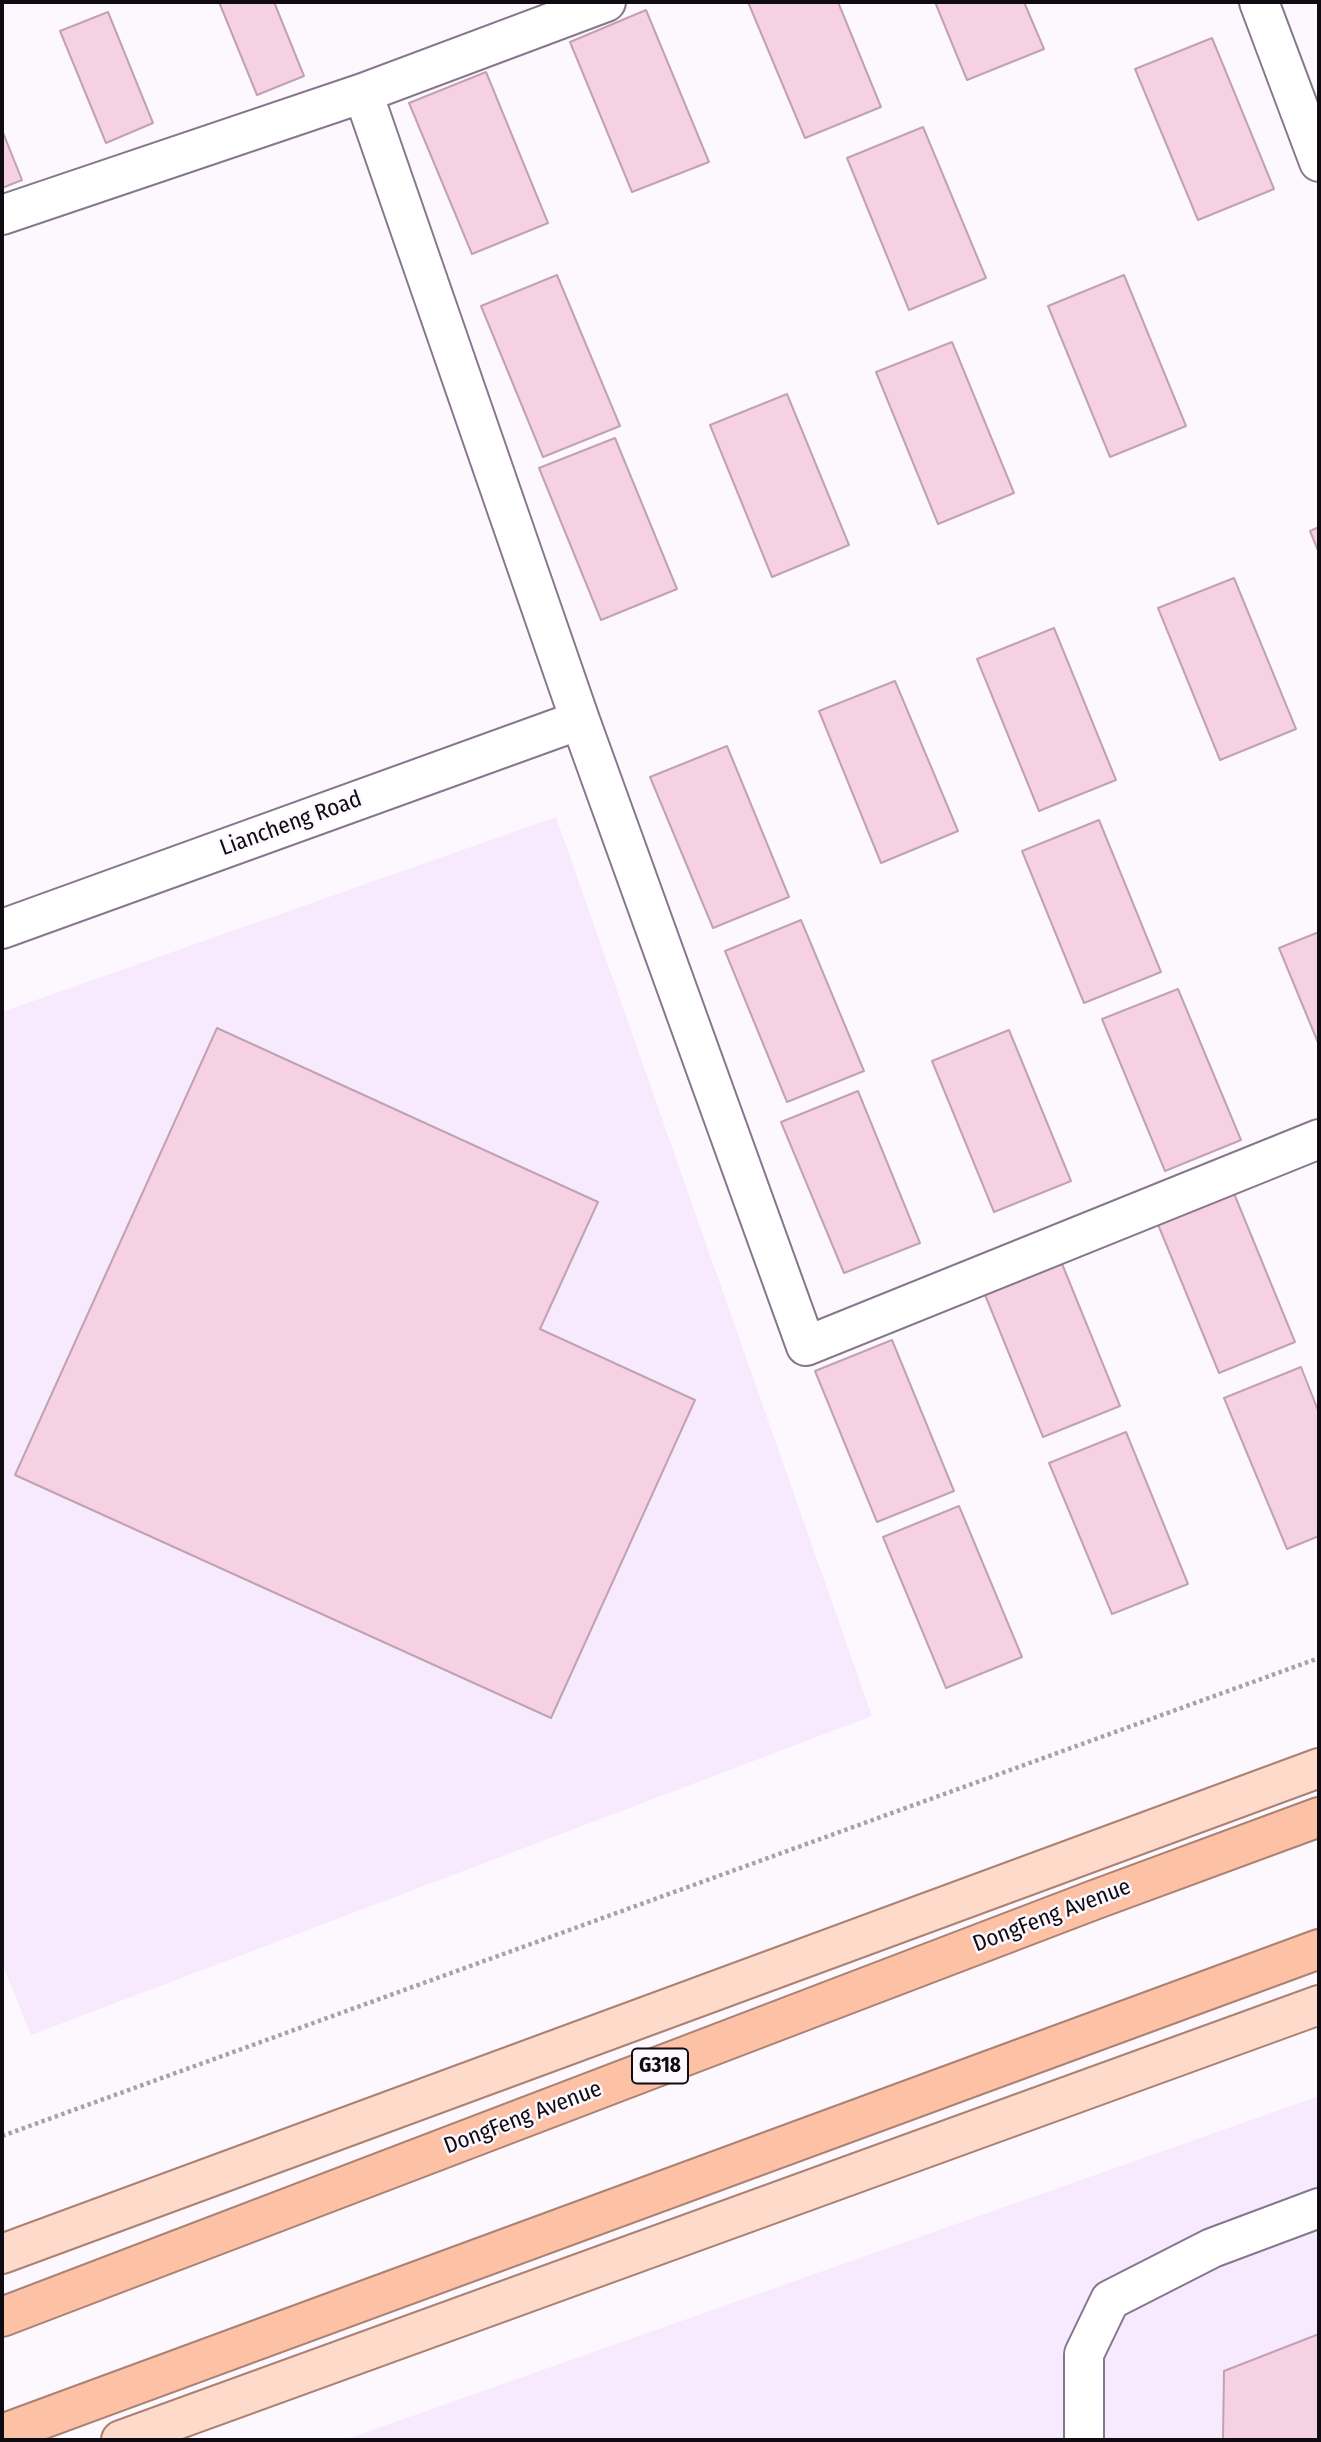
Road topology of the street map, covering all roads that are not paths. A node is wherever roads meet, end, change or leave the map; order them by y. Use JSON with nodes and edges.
{"nodes":[{"id":1,"x":606,"y":2,"type":"edge"},
{"id":2,"x":1259,"y":2,"type":"edge"},
{"id":3,"x":363,"y":93,"type":"junction"},
{"id":4,"x":1319,"y":162,"type":"edge"},
{"id":5,"x":2,"y":215,"type":"edge"},
{"id":6,"x":580,"y":720,"type":"junction"},
{"id":7,"x":2,"y":929,"type":"edge"},
{"id":8,"x":1319,"y":1139,"type":"edge"},
{"id":9,"x":1319,"y":1769,"type":"edge"},
{"id":10,"x":1319,"y":1817,"type":"edge"},
{"id":11,"x":1319,"y":1949,"type":"edge"},
{"id":12,"x":1319,"y":2005,"type":"edge"},
{"id":13,"x":1319,"y":2208,"type":"edge"},
{"id":14,"x":2,"y":2254,"type":"edge"},
{"id":15,"x":2,"y":2317,"type":"edge"},
{"id":16,"x":2,"y":2434,"type":"edge"},
{"id":17,"x":121,"y":2440,"type":"edge"},
{"id":18,"x":1084,"y":2440,"type":"edge"}],
"edges":[{"from":1,"to":3,"type":"street"},
{"from":2,"to":4,"type":"street"},
{"from":3,"to":5,"type":"street"},
{"from":3,"to":6,"type":"street"},
{"from":6,"to":7,"type":"street","name":"Liancheng Road"},
{"from":6,"to":8,"type":"street"},
{"from":9,"to":14,"type":"main road"},
{"from":10,"to":15,"type":"highway","name":"DongFeng Avenue","number":"G318"},
{"from":11,"to":16,"type":"highway"},
{"from":12,"to":17,"type":"main road"},
{"from":13,"to":18,"type":"street"}]}
